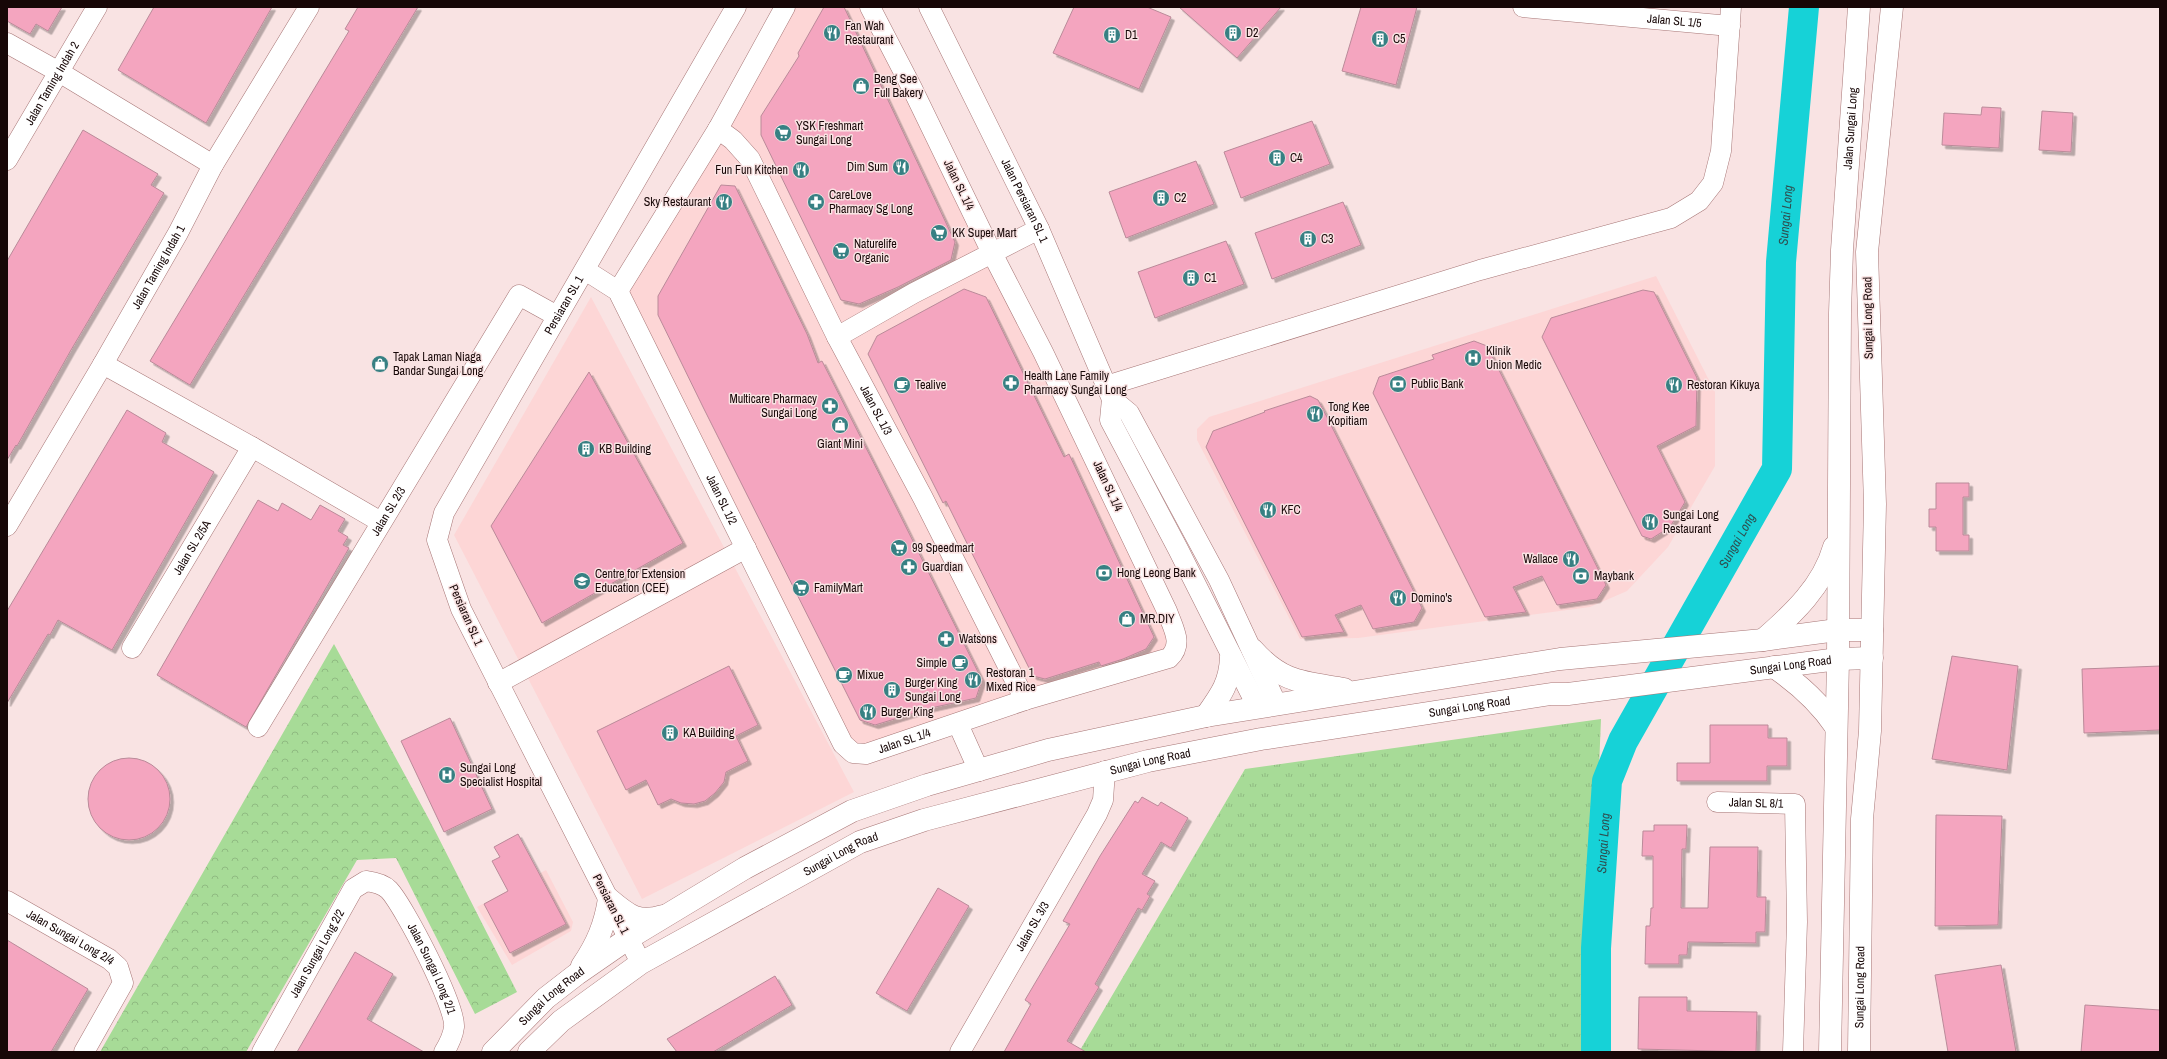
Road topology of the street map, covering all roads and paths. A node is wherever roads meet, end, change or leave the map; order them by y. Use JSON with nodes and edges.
{"nodes":[{"id":1,"x":97,"y":7,"type":"edge"},
{"id":2,"x":309,"y":7,"type":"edge"},
{"id":3,"x":736,"y":7,"type":"edge"},
{"id":4,"x":785,"y":7,"type":"edge"},
{"id":5,"x":870,"y":7,"type":"edge"},
{"id":6,"x":929,"y":7,"type":"edge"},
{"id":7,"x":1523,"y":7,"type":"edge"},
{"id":8,"x":1859,"y":7,"type":"edge"},
{"id":9,"x":1892,"y":7,"type":"edge"},
{"id":10,"x":1730,"y":17,"type":"edge"},
{"id":11,"x":7,"y":43,"type":"edge"},
{"id":12,"x":59,"y":72,"type":"junction"},
{"id":13,"x":718,"y":129,"type":"junction"},
{"id":14,"x":7,"y":160,"type":"edge"},
{"id":15,"x":213,"y":165,"type":"junction"},
{"id":16,"x":1039,"y":229,"type":"junction"},
{"id":17,"x":1842,"y":250,"type":"junction"},
{"id":18,"x":1867,"y":252,"type":"junction"},
{"id":19,"x":992,"y":253,"type":"junction"},
{"id":20,"x":585,"y":270,"type":"junction"},
{"id":21,"x":618,"y":291,"type":"junction"},
{"id":22,"x":557,"y":316,"type":"junction"},
{"id":23,"x":837,"y":337,"type":"junction"},
{"id":24,"x":103,"y":364,"type":"junction"},
{"id":25,"x":1109,"y":392,"type":"junction"},
{"id":26,"x":252,"y":446,"type":"junction"},
{"id":27,"x":381,"y":522,"type":"junction"},
{"id":28,"x":7,"y":526,"type":"edge"},
{"id":29,"x":1838,"y":531,"type":"junction"},
{"id":30,"x":746,"y":548,"type":"junction"},
{"id":31,"x":1837,"y":630,"type":"junction"},
{"id":32,"x":1872,"y":630,"type":"junction"},
{"id":33,"x":1763,"y":640,"type":"junction"},
{"id":34,"x":132,"y":648,"type":"dead end"},
{"id":35,"x":1253,"y":650,"type":"junction"},
{"id":36,"x":1231,"y":657,"type":"junction"},
{"id":37,"x":1872,"y":658,"type":"junction"},
{"id":38,"x":1838,"y":659,"type":"junction"},
{"id":39,"x":1774,"y":667,"type":"junction"},
{"id":40,"x":498,"y":683,"type":"junction"},
{"id":41,"x":1362,"y":692,"type":"junction"},
{"id":42,"x":1025,"y":700,"type":"junction"},
{"id":43,"x":1206,"y":716,"type":"junction"},
{"id":44,"x":1271,"y":722,"type":"junction"},
{"id":45,"x":958,"y":724,"type":"junction"},
{"id":46,"x":258,"y":727,"type":"dead end"},
{"id":47,"x":1836,"y":727,"type":"junction"},
{"id":48,"x":843,"y":744,"type":"joint"},
{"id":49,"x":979,"y":771,"type":"junction"},
{"id":50,"x":1105,"y":771,"type":"junction"},
{"id":51,"x":1717,"y":802,"type":"dead end"},
{"id":52,"x":388,"y":890,"type":"joint"},
{"id":53,"x":609,"y":899,"type":"junction"},
{"id":54,"x":7,"y":901,"type":"edge"},
{"id":55,"x":667,"y":915,"type":"junction"},
{"id":56,"x":629,"y":938,"type":"junction"},
{"id":57,"x":641,"y":963,"type":"junction"},
{"id":58,"x":577,"y":974,"type":"junction"},
{"id":59,"x":84,"y":1052,"type":"edge"},
{"id":60,"x":262,"y":1052,"type":"edge"},
{"id":61,"x":444,"y":1052,"type":"edge"},
{"id":62,"x":493,"y":1052,"type":"edge"},
{"id":63,"x":529,"y":1052,"type":"edge"},
{"id":64,"x":960,"y":1052,"type":"edge"},
{"id":65,"x":1793,"y":1052,"type":"edge"},
{"id":66,"x":1830,"y":1052,"type":"edge"},
{"id":67,"x":1859,"y":1052,"type":"edge"}],
"edges":[{"from":1,"to":12,"type":"street","name":"Jalan Taming Indah 2"},
{"from":2,"to":15,"type":"street","name":"Jalan Taming Indah 1"},
{"from":3,"to":20,"type":"street","name":"Persiaran SL 1"},
{"from":4,"to":13,"type":"street"},
{"from":5,"to":19,"type":"street","name":"Jalan SL 1/4"},
{"from":6,"to":16,"type":"street","name":"Jalan Persiaran SL 1"},
{"from":7,"to":10,"type":"street","name":"Jalan SL 1/5"},
{"from":8,"to":17,"type":"street","name":"Jalan Sungai Long"},
{"from":9,"to":18,"type":"street","name":"Sungai Long Road"},
{"from":10,"to":25,"type":"street"},
{"from":11,"to":12,"type":"street"},
{"from":12,"to":14,"type":"street","name":"Jalan Taming Indah 2"},
{"from":12,"to":15,"type":"street"},
{"from":13,"to":21,"type":"street"},
{"from":13,"to":23,"type":"street","name":"Jalan SL 1/3"},
{"from":15,"to":24,"type":"street","name":"Jalan Taming Indah 1"},
{"from":16,"to":19,"type":"street"},
{"from":16,"to":25,"type":"street","name":"Jalan Persiaran SL 1"},
{"from":17,"to":18,"type":"street"},
{"from":17,"to":29,"type":"street","name":"Sungai Long Road"},
{"from":18,"to":32,"type":"street","name":"Sungai Long Road"},
{"from":19,"to":23,"type":"street"},
{"from":19,"to":42,"type":"street","name":"Jalan SL 1/4"},
{"from":20,"to":21,"type":"street"},
{"from":20,"to":22,"type":"street","name":"Persiaran SL 1"},
{"from":21,"to":30,"type":"street","name":"Jalan SL 1/2"},
{"from":22,"to":27,"type":"street","name":"Jalan SL 2/3"},
{"from":22,"to":40,"type":"street","name":"Persiaran SL 1"},
{"from":23,"to":42,"type":"street","name":"Jalan SL 1/3"},
{"from":24,"to":26,"type":"street"},
{"from":24,"to":28,"type":"street","name":"Jalan Taming Indah 1"},
{"from":25,"to":35,"type":"street"},
{"from":25,"to":36,"type":"street"},
{"from":26,"to":27,"type":"street"},
{"from":26,"to":34,"type":"street","name":"Jalan SL 2/5A"},
{"from":27,"to":46,"type":"street","name":"Jalan SL 2/3"},
{"from":29,"to":31,"type":"street","name":"Sungai Long Road"},
{"from":29,"to":33,"type":"street"},
{"from":30,"to":40,"type":"street"},
{"from":30,"to":48,"type":"street","name":"Jalan SL 1/2"},
{"from":31,"to":32,"type":"street","name":"Sungai Long Road"},
{"from":31,"to":33,"type":"street","name":"Sungai Long Road"},
{"from":31,"to":38,"type":"street","name":"Sungai Long Road"},
{"from":32,"to":37,"type":"street","name":"Sungai Long Road"},
{"from":33,"to":41,"type":"street","name":"Sungai Long Road"},
{"from":35,"to":41,"type":"street"},
{"from":35,"to":44,"type":"street"},
{"from":36,"to":43,"type":"street"},
{"from":36,"to":44,"type":"street"},
{"from":37,"to":38,"type":"street","name":"Sungai Long Road"},
{"from":37,"to":67,"type":"street","name":"Sungai Long Road"},
{"from":38,"to":39,"type":"street","name":"Sungai Long Road"},
{"from":38,"to":47,"type":"street","name":"Sungai Long Road"},
{"from":39,"to":44,"type":"street","name":"Sungai Long Road"},
{"from":39,"to":47,"type":"street"},
{"from":40,"to":53,"type":"street","name":"Persiaran SL 1"},
{"from":41,"to":44,"type":"street","name":"Sungai Long Road"},
{"from":42,"to":45,"type":"street","name":"Jalan SL 1/4"},
{"from":43,"to":44,"type":"street","name":"Sungai Long Road"},
{"from":43,"to":49,"type":"street","name":"Sungai Long Road"},
{"from":44,"to":50,"type":"street","name":"Sungai Long Road"},
{"from":45,"to":48,"type":"street","name":"Jalan SL 1/4"},
{"from":45,"to":49,"type":"street"},
{"from":47,"to":66,"type":"street","name":"Sungai Long Road"},
{"from":49,"to":55,"type":"street","name":"Sungai Long Road"},
{"from":50,"to":57,"type":"street","name":"Sungai Long Road"},
{"from":50,"to":64,"type":"street","name":"Jalan SL 3/3"},
{"from":51,"to":65,"type":"street","name":"Jalan SL 8/1"},
{"from":52,"to":60,"type":"street","name":"Jalan Sungai Long 2/2"},
{"from":52,"to":61,"type":"street","name":"Jalan Sungai Long 2/1"},
{"from":53,"to":55,"type":"street"},
{"from":53,"to":56,"type":"street","name":"Persiaran SL 1"},
{"from":53,"to":58,"type":"street"},
{"from":54,"to":59,"type":"street","name":"Jalan Sungai Long 2/4"},
{"from":55,"to":56,"type":"street","name":"Sungai Long Road"},
{"from":56,"to":57,"type":"street","name":"Persiaran SL 1"},
{"from":56,"to":58,"type":"street","name":"Sungai Long Road"},
{"from":57,"to":63,"type":"street","name":"Sungai Long Road"},
{"from":58,"to":62,"type":"street","name":"Sungai Long Road"}]}
